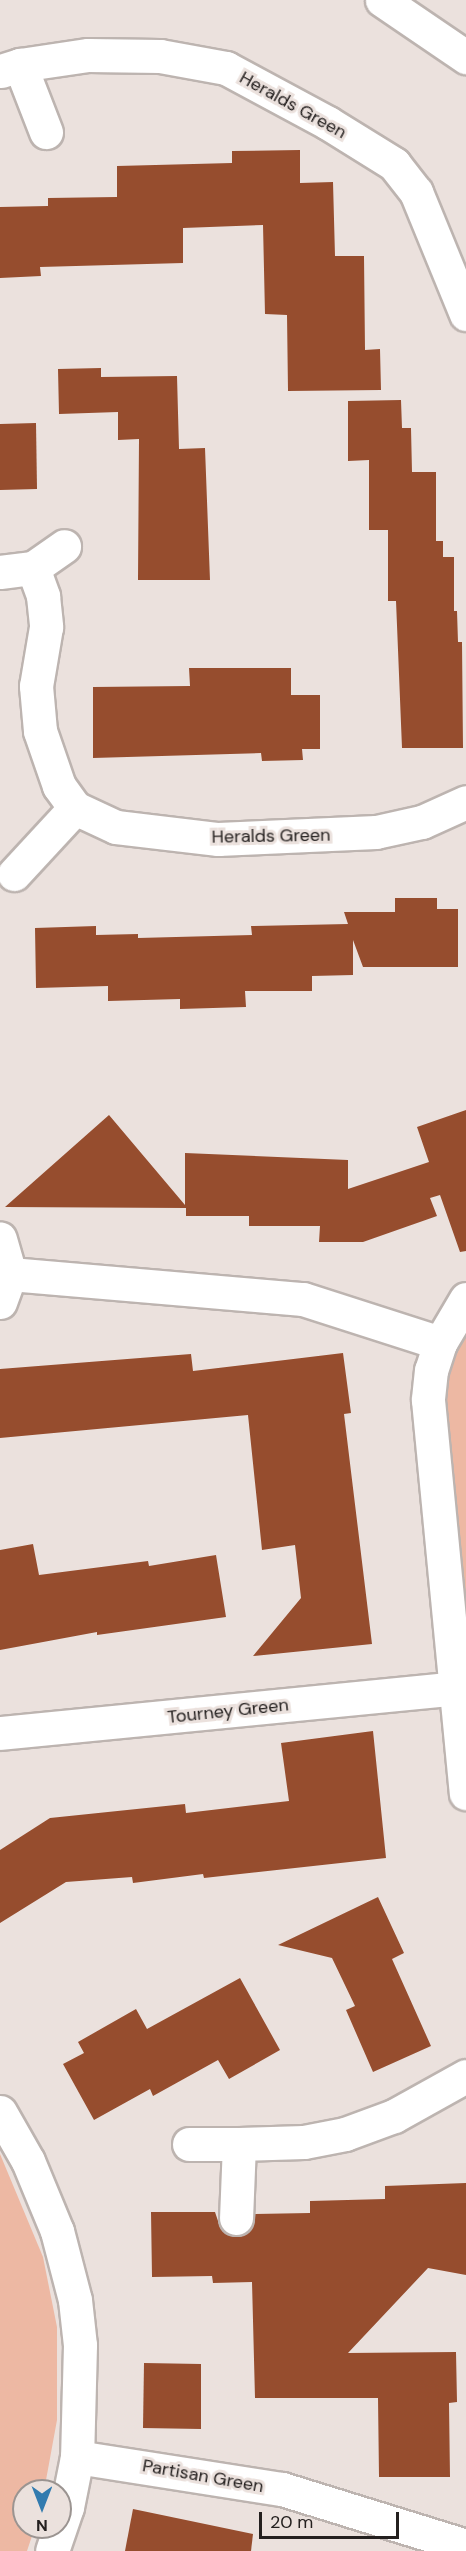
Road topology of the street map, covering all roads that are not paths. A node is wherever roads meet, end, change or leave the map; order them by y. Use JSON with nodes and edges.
{"nodes":[{"id":1,"x":382,"y":0,"type":"edge"},
{"id":2,"x":466,"y":57,"type":"edge"},
{"id":3,"x":10,"y":68,"type":"edge"},
{"id":4,"x":46,"y":132,"type":"dead end"},
{"id":5,"x":466,"y":314,"type":"edge"},
{"id":6,"x":64,"y":546,"type":"dead end"},
{"id":7,"x":33,"y":568,"type":"junction"},
{"id":8,"x":0,"y":572,"type":"edge"},
{"id":9,"x":466,"y":802,"type":"edge"},
{"id":10,"x":75,"y":808,"type":"junction"},
{"id":11,"x":14,"y":874,"type":"dead end"},
{"id":12,"x":0,"y":1238,"type":"edge"},
{"id":13,"x":5,"y":1288,"type":"edge"},
{"id":14,"x":466,"y":1299,"type":"edge"},
{"id":15,"x":440,"y":1342,"type":"junction"},
{"id":16,"x":455,"y":1688,"type":"junction"},
{"id":17,"x":0,"y":1733,"type":"edge"},
{"id":18,"x":466,"y":1793,"type":"edge"},
{"id":19,"x":466,"y":2076,"type":"edge"},
{"id":20,"x":0,"y":2112,"type":"edge"},
{"id":21,"x":189,"y":2144,"type":"dead end"},
{"id":22,"x":239,"y":2144,"type":"junction"},
{"id":23,"x":236,"y":2218,"type":"dead end"},
{"id":24,"x":77,"y":2457,"type":"junction"},
{"id":25,"x":466,"y":2546,"type":"edge"},
{"id":26,"x":52,"y":2551,"type":"edge"}],
"edges":[{"from":1,"to":2,"type":"street"},
{"from":3,"to":4,"type":"street","name":"Heralds Green"},
{"from":3,"to":5,"type":"street","name":"Heralds Green"},
{"from":6,"to":7,"type":"street"},
{"from":7,"to":8,"type":"street"},
{"from":7,"to":10,"type":"street"},
{"from":9,"to":10,"type":"street","name":"Heralds Green"},
{"from":10,"to":11,"type":"street"},
{"from":12,"to":13,"type":"street"},
{"from":13,"to":15,"type":"street"},
{"from":14,"to":15,"type":"street"},
{"from":15,"to":16,"type":"street"},
{"from":16,"to":17,"type":"street","name":"Tourney Green"},
{"from":16,"to":18,"type":"street"},
{"from":19,"to":22,"type":"street"},
{"from":20,"to":24,"type":"street"},
{"from":21,"to":22,"type":"street"},
{"from":22,"to":23,"type":"street"},
{"from":24,"to":25,"type":"street","name":"Partisan Green"},
{"from":24,"to":26,"type":"street"}]}
